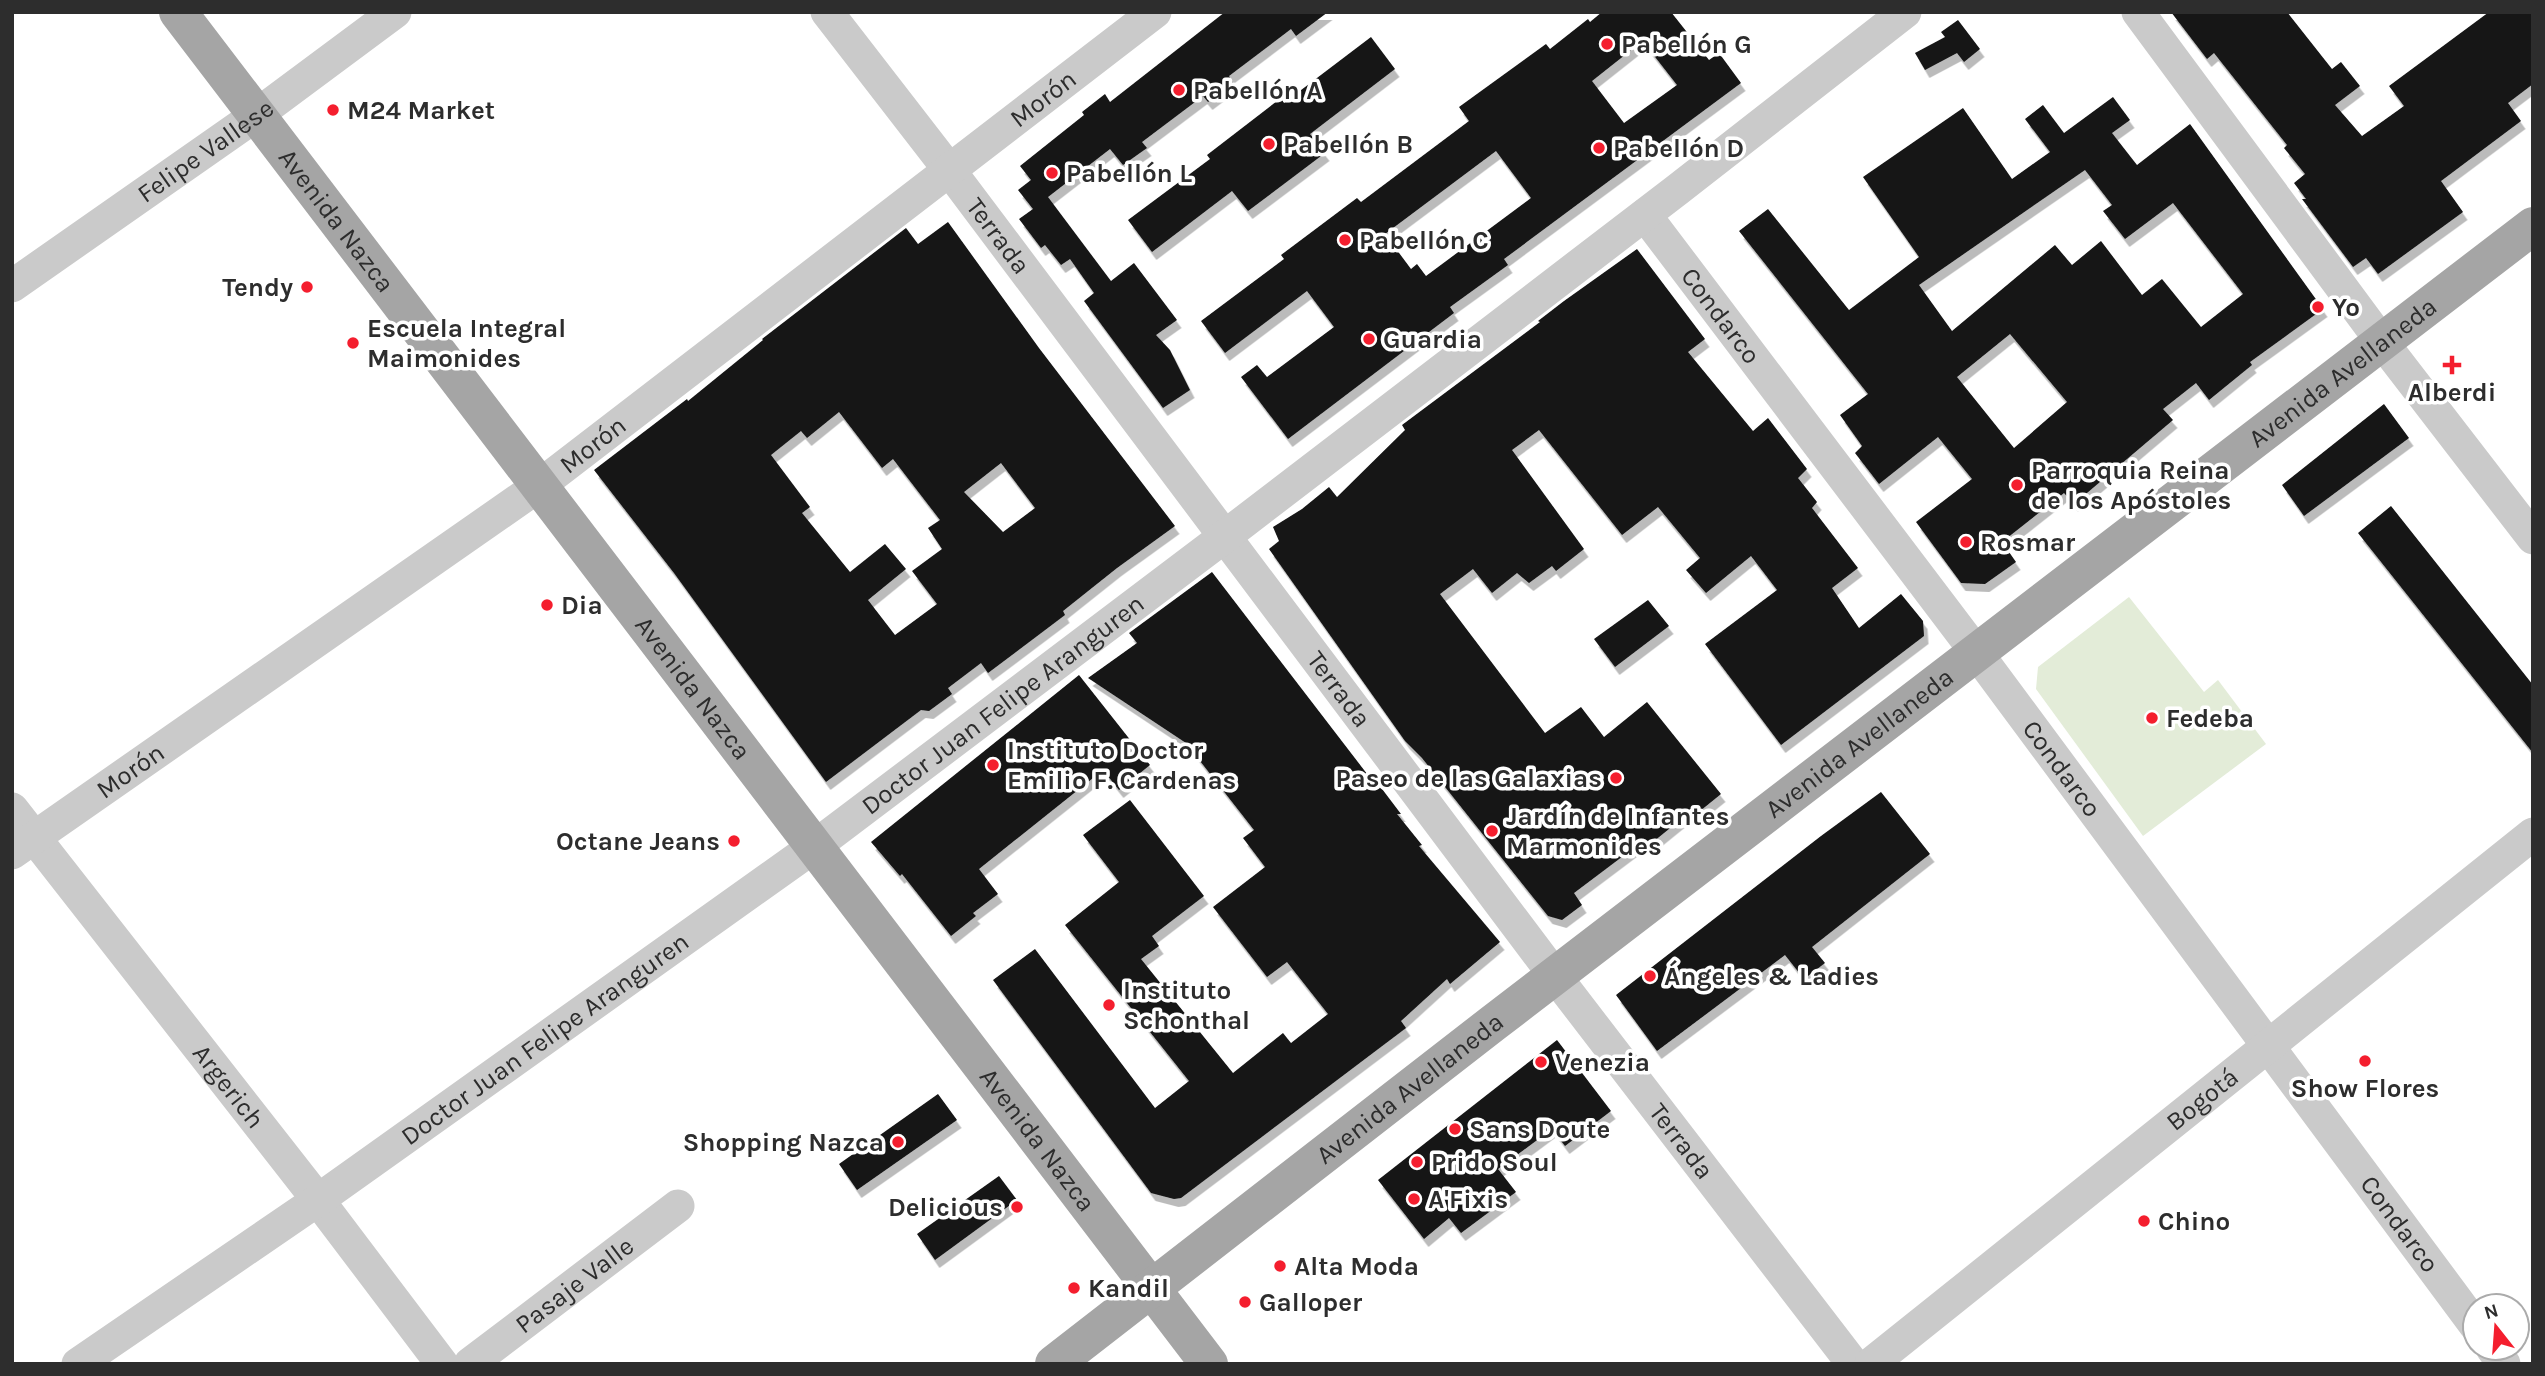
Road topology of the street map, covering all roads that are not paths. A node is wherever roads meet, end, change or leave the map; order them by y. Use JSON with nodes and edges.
{"nodes":[{"id":1,"x":178,"y":12,"type":"edge"},
{"id":2,"x":395,"y":12,"type":"edge"},
{"id":3,"x":827,"y":12,"type":"edge"},
{"id":4,"x":1155,"y":12,"type":"edge"},
{"id":5,"x":1905,"y":12,"type":"edge"},
{"id":6,"x":2138,"y":12,"type":"edge"},
{"id":7,"x":256,"y":116,"type":"junction"},
{"id":8,"x":950,"y":171,"type":"junction"},
{"id":9,"x":1645,"y":215,"type":"junction"},
{"id":10,"x":2533,"y":226,"type":"edge"},
{"id":11,"x":12,"y":286,"type":"edge"},
{"id":12,"x":2382,"y":342,"type":"junction"},
{"id":13,"x":540,"y":485,"type":"junction"},
{"id":14,"x":1224,"y":537,"type":"junction"},
{"id":15,"x":2533,"y":538,"type":"edge"},
{"id":16,"x":1976,"y":652,"type":"junction"},
{"id":17,"x":12,"y":809,"type":"edge"},
{"id":18,"x":2533,"y":834,"type":"edge"},
{"id":19,"x":23,"y":845,"type":"edge"},
{"id":20,"x":815,"y":845,"type":"junction"},
{"id":21,"x":1555,"y":976,"type":"junction"},
{"id":22,"x":2269,"y":1046,"type":"junction"},
{"id":23,"x":318,"y":1200,"type":"junction"},
{"id":24,"x":678,"y":1206,"type":"dead end"},
{"id":25,"x":1152,"y":1290,"type":"junction"},
{"id":26,"x":2461,"y":1306,"type":"edge"},
{"id":27,"x":78,"y":1364,"type":"edge"},
{"id":28,"x":442,"y":1364,"type":"edge"},
{"id":29,"x":470,"y":1364,"type":"edge"},
{"id":30,"x":1054,"y":1364,"type":"edge"},
{"id":31,"x":1209,"y":1364,"type":"edge"},
{"id":32,"x":1853,"y":1364,"type":"edge"},
{"id":33,"x":1871,"y":1364,"type":"edge"}],
"edges":[{"from":1,"to":7,"type":"main road","name":"Avenida Nazca"},
{"from":2,"to":7,"type":"street","name":"Felipe Vallese"},
{"from":3,"to":8,"type":"street","name":"Terrada"},
{"from":4,"to":8,"type":"street","name":"Morón"},
{"from":5,"to":9,"type":"street","name":"Doctor Juan Felipe Aranguren"},
{"from":6,"to":12,"type":"street"},
{"from":7,"to":11,"type":"street","name":"Felipe Vallese"},
{"from":7,"to":13,"type":"main road","name":"Avenida Nazca"},
{"from":8,"to":13,"type":"street","name":"Morón"},
{"from":8,"to":14,"type":"street","name":"Terrada"},
{"from":9,"to":14,"type":"street","name":"Doctor Juan Felipe Aranguren"},
{"from":9,"to":16,"type":"street","name":"Condarco"},
{"from":10,"to":12,"type":"main road","name":"Avenida Avellaneda"},
{"from":12,"to":15,"type":"street"},
{"from":12,"to":16,"type":"main road","name":"Avenida Avellaneda"},
{"from":13,"to":19,"type":"street","name":"Morón"},
{"from":13,"to":20,"type":"main road","name":"Avenida Nazca"},
{"from":14,"to":20,"type":"street","name":"Doctor Juan Felipe Aranguren"},
{"from":14,"to":21,"type":"street","name":"Terrada"},
{"from":16,"to":21,"type":"main road","name":"Avenida Avellaneda"},
{"from":16,"to":22,"type":"street","name":"Condarco"},
{"from":17,"to":19,"type":"street","name":"Argerich"},
{"from":18,"to":22,"type":"street","name":"Bogotá"},
{"from":19,"to":23,"type":"street","name":"Argerich"},
{"from":20,"to":23,"type":"street","name":"Doctor Juan Felipe Aranguren"},
{"from":20,"to":25,"type":"main road","name":"Avenida Nazca"},
{"from":21,"to":25,"type":"main road","name":"Avenida Avellaneda"},
{"from":21,"to":32,"type":"street","name":"Terrada"},
{"from":22,"to":26,"type":"street","name":"Condarco"},
{"from":22,"to":33,"type":"street","name":"Bogotá"},
{"from":23,"to":27,"type":"street","name":"Doctor Juan Felipe Aranguren"},
{"from":23,"to":28,"type":"street","name":"Argerich"},
{"from":24,"to":29,"type":"street","name":"Pasaje Valle"},
{"from":25,"to":30,"type":"main road","name":"Avenida Avellaneda"},
{"from":25,"to":31,"type":"main road","name":"Avenida Nazca"}]}
